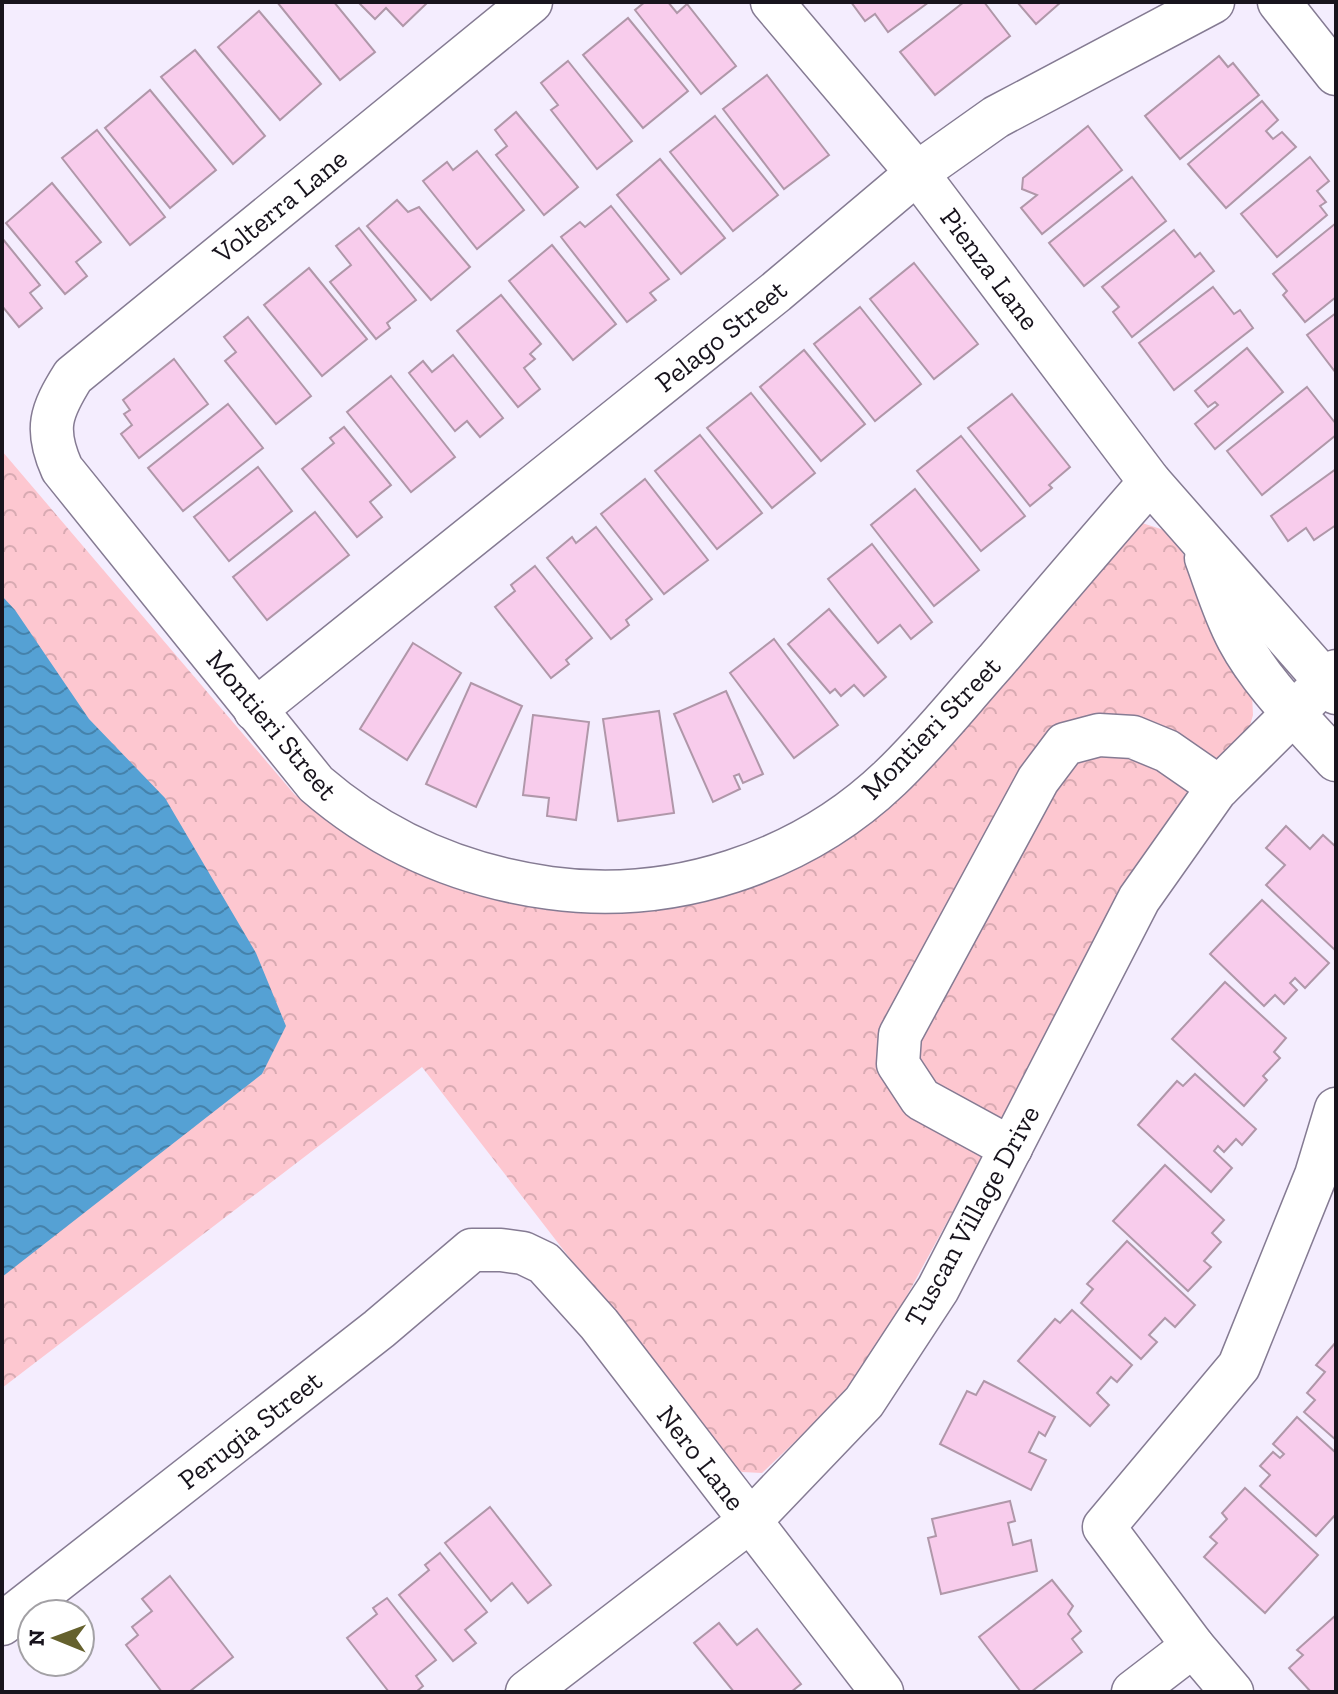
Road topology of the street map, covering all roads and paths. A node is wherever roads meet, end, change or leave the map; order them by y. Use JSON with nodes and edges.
{"nodes":[{"id":1,"x":531,"y":2,"type":"edge"},
{"id":2,"x":772,"y":2,"type":"edge"},
{"id":3,"x":1213,"y":2,"type":"edge"},
{"id":4,"x":1279,"y":2,"type":"edge"},
{"id":5,"x":1336,"y":74,"type":"edge"},
{"id":6,"x":917,"y":173,"type":"junction"},
{"id":7,"x":50,"y":425,"type":"joint"},
{"id":8,"x":1150,"y":482,"type":"junction"},
{"id":9,"x":1201,"y":541,"type":"junction"},
{"id":10,"x":1333,"y":682,"type":"edge"},
{"id":11,"x":255,"y":710,"type":"junction"},
{"id":12,"x":1295,"y":714,"type":"junction"},
{"id":13,"x":1336,"y":760,"type":"edge"},
{"id":14,"x":1219,"y":787,"type":"junction"},
{"id":15,"x":1336,"y":1109,"type":"edge"},
{"id":16,"x":1011,"y":1148,"type":"junction"},
{"id":17,"x":501,"y":1250,"type":"joint"},
{"id":18,"x":750,"y":1521,"type":"junction"},
{"id":19,"x":2,"y":1624,"type":"edge"},
{"id":20,"x":1193,"y":1646,"type":"junction"},
{"id":21,"x":527,"y":1692,"type":"edge"},
{"id":22,"x":882,"y":1692,"type":"edge"},
{"id":23,"x":1133,"y":1692,"type":"edge"},
{"id":24,"x":1232,"y":1692,"type":"edge"}],
"edges":[{"from":1,"to":7,"type":"street","name":"Volterra Lane"},
{"from":2,"to":6,"type":"street","name":"Pienza Lane"},
{"from":3,"to":6,"type":"street","name":"Pelago Street"},
{"from":4,"to":5,"type":"street"},
{"from":6,"to":8,"type":"street","name":"Pienza Lane"},
{"from":6,"to":11,"type":"street","name":"Pelago Street"},
{"from":7,"to":11,"type":"street","name":"Montieri Street"},
{"from":8,"to":9,"type":"street","name":"Pienza Lane"},
{"from":8,"to":11,"type":"street","name":"Montieri Street"},
{"from":9,"to":10,"type":"street","name":"Pienza Lane"},
{"from":9,"to":12,"type":"street","name":"Pienza Lane"},
{"from":10,"to":12,"type":"street","name":"Tuscan Village Drive"},
{"from":12,"to":13,"type":"street","name":"Pienza Lane"},
{"from":12,"to":14,"type":"street","name":"Tuscan Village Drive"},
{"from":14,"to":16,"type":"street","name":"Tuscan Village Drive"},
{"from":14,"to":16,"type":"street"},
{"from":15,"to":20,"type":"street"},
{"from":16,"to":18,"type":"street","name":"Tuscan Village Drive"},
{"from":17,"to":18,"type":"street","name":"Nero Lane"},
{"from":17,"to":19,"type":"street","name":"Perugia Street"},
{"from":18,"to":21,"type":"street","name":"Tuscan Village Drive"},
{"from":18,"to":22,"type":"street","name":"Nero Lane"},
{"from":20,"to":23,"type":"street"},
{"from":20,"to":24,"type":"street"}]}
